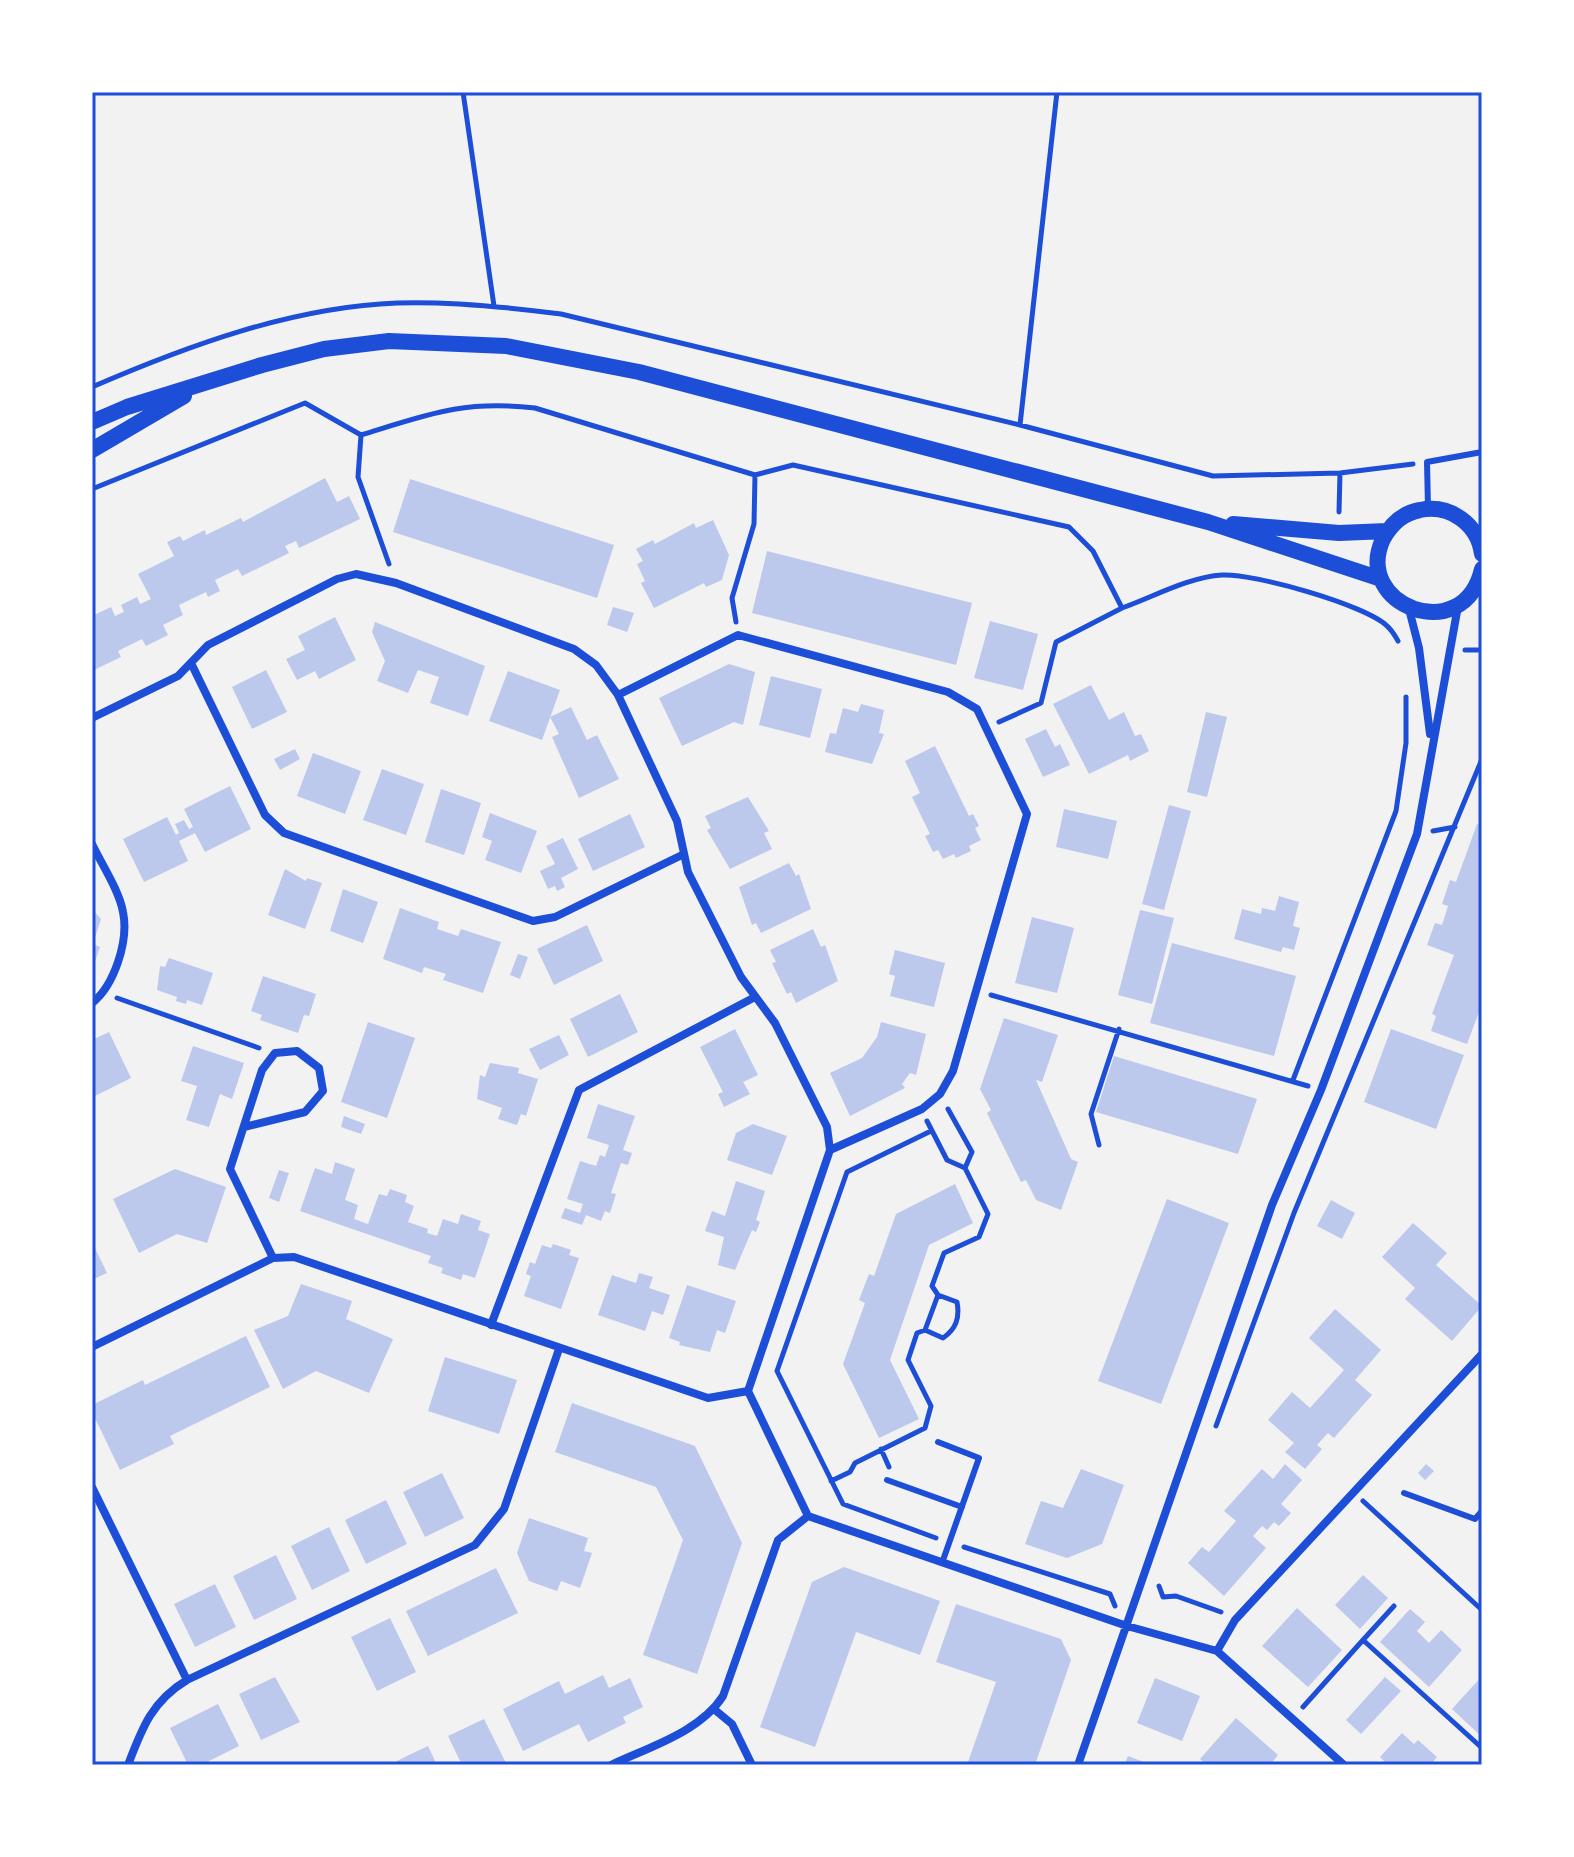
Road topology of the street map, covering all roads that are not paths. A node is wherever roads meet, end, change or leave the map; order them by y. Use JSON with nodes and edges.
{"nodes":[{"id":1,"x":205,"y":383,"type":"junction"},
{"id":2,"x":92,"y":422,"type":"edge"},
{"id":3,"x":92,"y":450,"type":"edge"},
{"id":4,"x":1482,"y":452,"type":"edge"},
{"id":5,"x":1428,"y":508,"type":"junction"},
{"id":6,"x":1208,"y":522,"type":"junction"},
{"id":7,"x":1478,"y":530,"type":"edge"},
{"id":8,"x":1387,"y":531,"type":"junction"},
{"id":9,"x":1482,"y":554,"type":"edge"},
{"id":10,"x":1481,"y":576,"type":"edge"},
{"id":11,"x":1381,"y":579,"type":"junction"},
{"id":12,"x":1459,"y":605,"type":"junction"},
{"id":13,"x":1409,"y":609,"type":"junction"},
{"id":14,"x":191,"y":663,"type":"junction"},
{"id":15,"x":618,"y":695,"type":"junction"},
{"id":16,"x":92,"y":718,"type":"edge"},
{"id":17,"x":1431,"y":743,"type":"junction"},
{"id":18,"x":92,"y":844,"type":"edge"},
{"id":19,"x":684,"y":854,"type":"junction"},
{"id":20,"x":755,"y":997,"type":"junction"},
{"id":21,"x":92,"y":1003,"type":"edge"},
{"id":22,"x":244,"y":1127,"type":"junction"},
{"id":23,"x":830,"y":1150,"type":"junction"},
{"id":24,"x":273,"y":1258,"type":"junction"},
{"id":25,"x":491,"y":1325,"type":"junction"},
{"id":26,"x":92,"y":1347,"type":"edge"},
{"id":27,"x":559,"y":1349,"type":"junction"},
{"id":28,"x":1482,"y":1354,"type":"edge"},
{"id":29,"x":748,"y":1391,"type":"junction"},
{"id":30,"x":938,"y":1442,"type":"dead end"},
{"id":31,"x":887,"y":1480,"type":"dead end"},
{"id":32,"x":92,"y":1487,"type":"edge"},
{"id":33,"x":1404,"y":1493,"type":"dead end"},
{"id":34,"x":962,"y":1507,"type":"junction"},
{"id":35,"x":1482,"y":1511,"type":"edge"},
{"id":36,"x":808,"y":1516,"type":"junction"},
{"id":37,"x":942,"y":1563,"type":"junction"},
{"id":38,"x":1127,"y":1626,"type":"junction"},
{"id":39,"x":1217,"y":1651,"type":"junction"},
{"id":40,"x":187,"y":1680,"type":"junction"},
{"id":41,"x":715,"y":1710,"type":"junction"},
{"id":42,"x":128,"y":1765,"type":"edge"},
{"id":43,"x":611,"y":1765,"type":"edge"},
{"id":44,"x":752,"y":1765,"type":"edge"},
{"id":45,"x":1078,"y":1765,"type":"edge"},
{"id":46,"x":1344,"y":1765,"type":"edge"}],
"edges":[{"from":1,"to":2,"type":"main road"},
{"from":1,"to":3,"type":"main road"},
{"from":1,"to":6,"type":"main road"},
{"from":4,"to":5,"type":"lane"},
{"from":5,"to":7,"type":"main road"},
{"from":5,"to":8,"type":"main road"},
{"from":6,"to":8,"type":"main road"},
{"from":6,"to":11,"type":"main road"},
{"from":7,"to":9,"type":"main road"},
{"from":8,"to":11,"type":"main road"},
{"from":10,"to":12,"type":"main road"},
{"from":11,"to":13,"type":"main road"},
{"from":12,"to":13,"type":"main road"},
{"from":12,"to":17,"type":"street"},
{"from":13,"to":17,"type":"street"},
{"from":14,"to":15,"type":"street"},
{"from":14,"to":16,"type":"street"},
{"from":14,"to":19,"type":"street"},
{"from":15,"to":19,"type":"street"},
{"from":15,"to":23,"type":"street"},
{"from":17,"to":38,"type":"street"},
{"from":18,"to":21,"type":"street"},
{"from":19,"to":20,"type":"street"},
{"from":20,"to":23,"type":"street"},
{"from":20,"to":25,"type":"street"},
{"from":22,"to":22,"type":"street"},
{"from":22,"to":24,"type":"street"},
{"from":23,"to":29,"type":"street"},
{"from":24,"to":25,"type":"street"},
{"from":24,"to":26,"type":"street"},
{"from":25,"to":27,"type":"street"},
{"from":27,"to":29,"type":"street"},
{"from":27,"to":40,"type":"street"},
{"from":28,"to":39,"type":"street"},
{"from":29,"to":36,"type":"street"},
{"from":30,"to":34,"type":"lane"},
{"from":31,"to":34,"type":"lane"},
{"from":32,"to":40,"type":"street"},
{"from":33,"to":35,"type":"lane"},
{"from":34,"to":37,"type":"lane"},
{"from":36,"to":37,"type":"street"},
{"from":36,"to":41,"type":"street"},
{"from":37,"to":38,"type":"street"},
{"from":38,"to":39,"type":"street"},
{"from":38,"to":45,"type":"street"},
{"from":39,"to":46,"type":"street"},
{"from":40,"to":42,"type":"street"},
{"from":41,"to":43,"type":"street"},
{"from":41,"to":44,"type":"street"}]}
